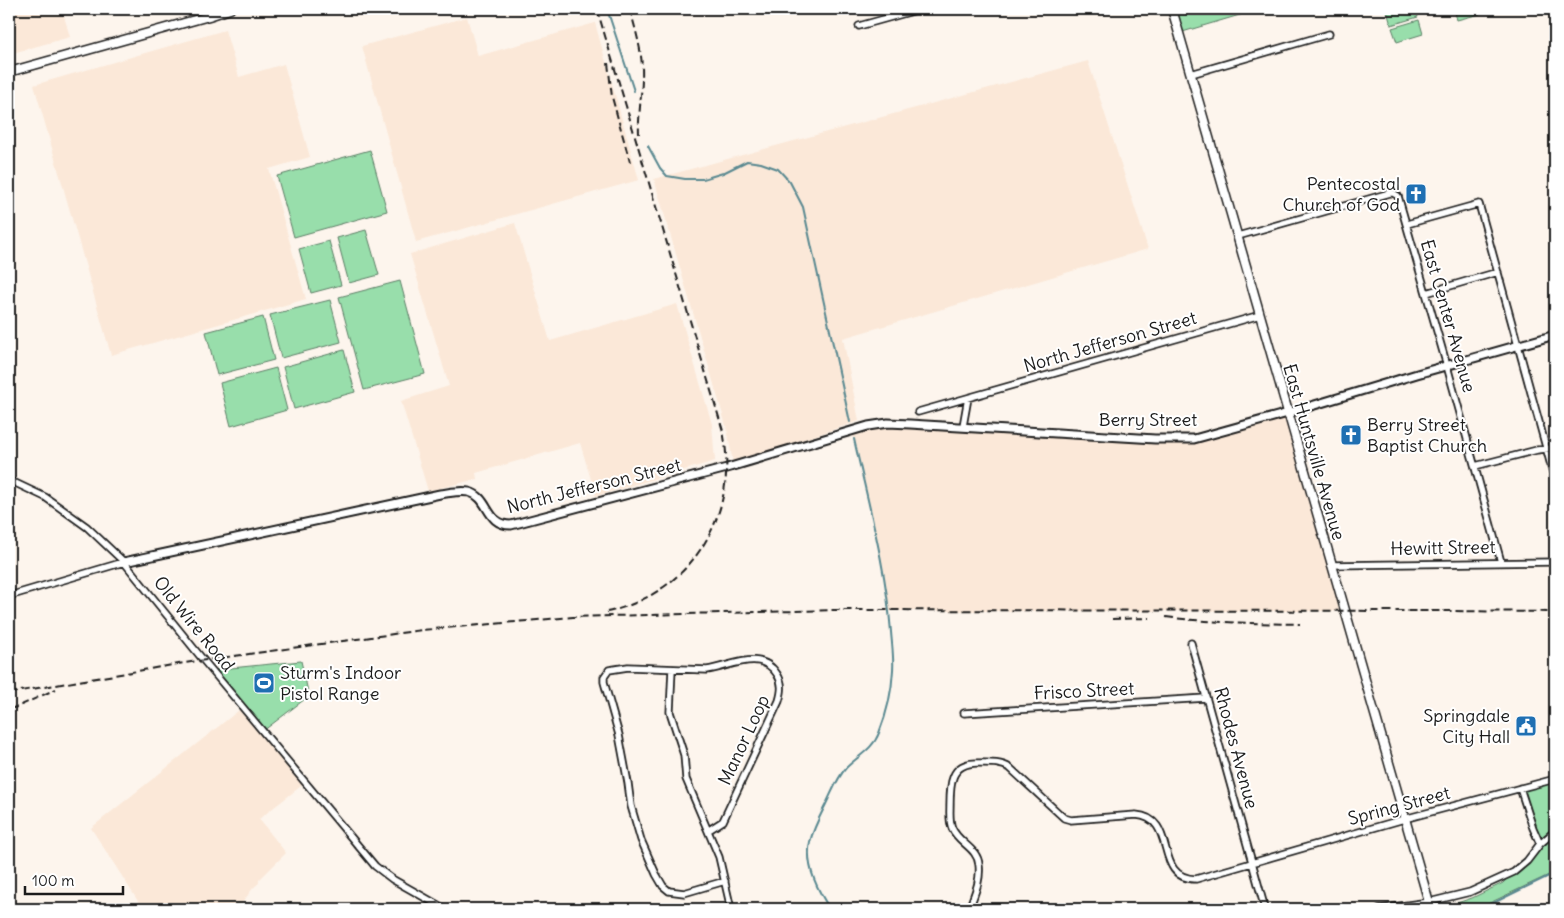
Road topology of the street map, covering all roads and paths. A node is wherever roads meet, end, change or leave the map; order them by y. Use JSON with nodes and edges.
{"nodes":[{"id":1,"x":230,"y":9,"type":"edge"},
{"id":2,"x":920,"y":9,"type":"edge"},
{"id":3,"x":1172,"y":9,"type":"edge"},
{"id":4,"x":859,"y":26,"type":"dead end"},
{"id":5,"x":1329,"y":34,"type":"dead end"},
{"id":6,"x":9,"y":72,"type":"edge"},
{"id":7,"x":1191,"y":74,"type":"junction"},
{"id":8,"x":1407,"y":224,"type":"junction"},
{"id":9,"x":1238,"y":236,"type":"junction"},
{"id":10,"x":1498,"y":272,"type":"junction"},
{"id":11,"x":1426,"y":293,"type":"junction"},
{"id":12,"x":1260,"y":315,"type":"junction"},
{"id":13,"x":1555,"y":335,"type":"edge"},
{"id":14,"x":1519,"y":346,"type":"junction"},
{"id":15,"x":1447,"y":366,"type":"junction"},
{"id":16,"x":968,"y":398,"type":"junction"},
{"id":17,"x":918,"y":412,"type":"dead end"},
{"id":18,"x":1288,"y":413,"type":"junction"},
{"id":19,"x":963,"y":426,"type":"junction"},
{"id":20,"x":847,"y":432,"type":"joint"},
{"id":21,"x":1555,"y":448,"type":"edge"},
{"id":22,"x":1546,"y":449,"type":"junction"},
{"id":23,"x":1474,"y":466,"type":"junction"},
{"id":24,"x":9,"y":480,"type":"edge"},
{"id":25,"x":1555,"y":480,"type":"edge"},
{"id":26,"x":124,"y":562,"type":"junction"},
{"id":27,"x":1501,"y":562,"type":"junction"},
{"id":28,"x":1555,"y":562,"type":"edge"},
{"id":29,"x":1331,"y":565,"type":"junction"},
{"id":30,"x":9,"y":596,"type":"edge"},
{"id":31,"x":1191,"y":642,"type":"dead end"},
{"id":32,"x":672,"y":669,"type":"junction"},
{"id":33,"x":1206,"y":698,"type":"junction"},
{"id":34,"x":964,"y":714,"type":"dead end"},
{"id":35,"x":1555,"y":779,"type":"edge"},
{"id":36,"x":1520,"y":788,"type":"junction"},
{"id":37,"x":1404,"y":819,"type":"junction"},
{"id":38,"x":708,"y":830,"type":"junction"},
{"id":39,"x":1555,"y":831,"type":"edge"},
{"id":40,"x":1540,"y":844,"type":"junction"},
{"id":41,"x":1251,"y":862,"type":"junction"},
{"id":42,"x":725,"y":882,"type":"junction"},
{"id":43,"x":1430,"y":906,"type":"edge"},
{"id":44,"x":440,"y":908,"type":"edge"},
{"id":45,"x":731,"y":909,"type":"edge"},
{"id":46,"x":968,"y":909,"type":"edge"},
{"id":47,"x":1265,"y":909,"type":"edge"},
{"id":48,"x":1380,"y":909,"type":"edge"}],
"edges":[{"from":1,"to":6,"type":"main road"},
{"from":2,"to":4,"type":"street"},
{"from":3,"to":7,"type":"main road","name":"East Huntsville Avenue"},
{"from":5,"to":7,"type":"street"},
{"from":7,"to":9,"type":"main road","name":"East Huntsville Avenue"},
{"from":8,"to":9,"type":"street","name":"East Center Avenue"},
{"from":8,"to":10,"type":"street"},
{"from":8,"to":11,"type":"street","name":"East Center Avenue"},
{"from":9,"to":12,"type":"main road","name":"East Huntsville Avenue"},
{"from":10,"to":11,"type":"street"},
{"from":10,"to":14,"type":"street"},
{"from":11,"to":15,"type":"street","name":"East Center Avenue"},
{"from":12,"to":16,"type":"street","name":"North Jefferson Street"},
{"from":12,"to":18,"type":"main road","name":"East Huntsville Avenue"},
{"from":13,"to":14,"type":"street","name":"Berry Street"},
{"from":14,"to":15,"type":"street","name":"Berry Street"},
{"from":14,"to":22,"type":"street"},
{"from":15,"to":18,"type":"street","name":"Berry Street"},
{"from":15,"to":23,"type":"street","name":"East Center Avenue"},
{"from":16,"to":17,"type":"street","name":"North Jefferson Street"},
{"from":16,"to":19,"type":"street"},
{"from":18,"to":19,"type":"street","name":"Berry Street"},
{"from":18,"to":29,"type":"main road","name":"East Huntsville Avenue"},
{"from":19,"to":20,"type":"street","name":"Berry Street"},
{"from":20,"to":26,"type":"street","name":"North Jefferson Street"},
{"from":21,"to":22,"type":"street"},
{"from":22,"to":23,"type":"street"},
{"from":22,"to":25,"type":"street"},
{"from":23,"to":27,"type":"street","name":"East Center Avenue"},
{"from":24,"to":26,"type":"street","name":"Old Wire Road"},
{"from":26,"to":30,"type":"street"},
{"from":26,"to":44,"type":"street","name":"Old Wire Road"},
{"from":27,"to":28,"type":"street","name":"Hewitt Street"},
{"from":27,"to":29,"type":"street","name":"Hewitt Street"},
{"from":29,"to":37,"type":"main road","name":"East Huntsville Avenue"},
{"from":31,"to":33,"type":"street","name":"Rhodes Avenue"},
{"from":32,"to":38,"type":"street"},
{"from":32,"to":38,"type":"street","name":"Manor Loop"},
{"from":32,"to":42,"type":"street","name":"Manor Loop"},
{"from":33,"to":34,"type":"street","name":"Frisco Street"},
{"from":33,"to":41,"type":"street","name":"Rhodes Avenue"},
{"from":35,"to":36,"type":"street","name":"Spring Street"},
{"from":36,"to":37,"type":"street","name":"Spring Street"},
{"from":36,"to":40,"type":"street"},
{"from":37,"to":41,"type":"street","name":"Spring Street"},
{"from":37,"to":43,"type":"main road","name":"East Huntsville Avenue"},
{"from":38,"to":42,"type":"street"},
{"from":39,"to":40,"type":"street"},
{"from":40,"to":43,"type":"street"},
{"from":41,"to":46,"type":"street"},
{"from":41,"to":47,"type":"street","name":"Rhodes Avenue"},
{"from":42,"to":45,"type":"street"},
{"from":43,"to":48,"type":"street"}]}
